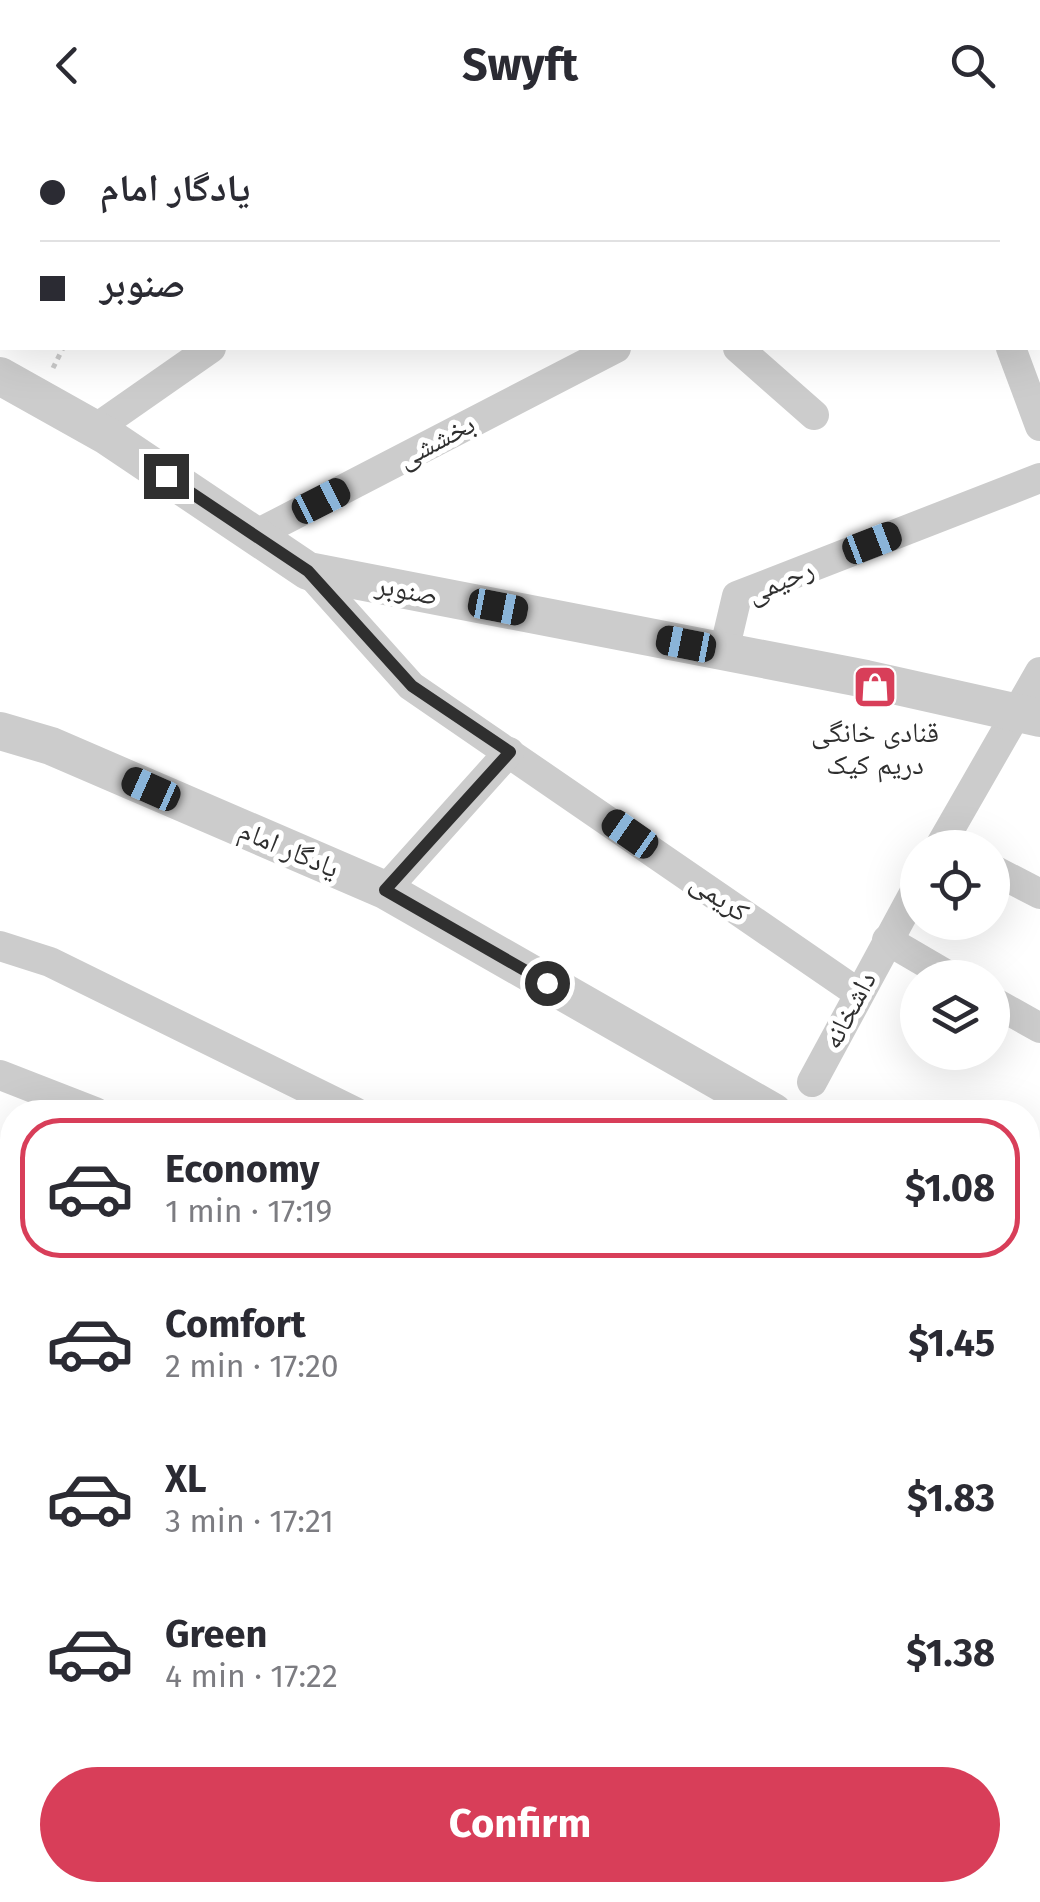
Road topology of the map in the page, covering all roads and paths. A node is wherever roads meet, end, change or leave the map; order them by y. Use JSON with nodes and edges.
{"nodes":[{"id":1,"x":208,"y":350,"type":"edge"},
{"id":2,"x":612,"y":350,"type":"edge"},
{"id":3,"x":740,"y":350,"type":"edge"},
{"id":4,"x":1012,"y":350,"type":"edge"},
{"id":5,"x":0,"y":376,"type":"edge"},
{"id":6,"x":814,"y":416,"type":"dead end"},
{"id":7,"x":1040,"y":426,"type":"edge"},
{"id":8,"x":95,"y":429,"type":"junction"},
{"id":9,"x":1040,"y":478,"type":"edge"},
{"id":10,"x":255,"y":536,"type":"junction"},
{"id":11,"x":308,"y":571,"type":"junction"},
{"id":12,"x":724,"y":651,"type":"junction"},
{"id":13,"x":1040,"y":672,"type":"edge"},
{"id":14,"x":1027,"y":715,"type":"edge"},
{"id":15,"x":0,"y":731,"type":"edge"},
{"id":16,"x":510,"y":752,"type":"junction"},
{"id":17,"x":954,"y":830,"type":"edge"},
{"id":18,"x":1010,"y":878,"type":"edge"},
{"id":19,"x":385,"y":890,"type":"junction"},
{"id":20,"x":1040,"y":894,"type":"edge"},
{"id":21,"x":900,"y":917,"type":"edge"},
{"id":22,"x":887,"y":940,"type":"junction"},
{"id":23,"x":0,"y":946,"type":"edge"},
{"id":24,"x":921,"y":960,"type":"edge"},
{"id":25,"x":858,"y":993,"type":"junction"},
{"id":26,"x":1010,"y":1011,"type":"edge"},
{"id":27,"x":1040,"y":1028,"type":"edge"},
{"id":28,"x":0,"y":1075,"type":"edge"},
{"id":29,"x":812,"y":1082,"type":"dead end"},
{"id":30,"x":64,"y":1100,"type":"edge"},
{"id":31,"x":331,"y":1100,"type":"edge"},
{"id":32,"x":753,"y":1100,"type":"edge"}],
"edges":[{"from":1,"to":8,"type":"street"},
{"from":2,"to":10,"type":"street","name":"بخششی"},
{"from":3,"to":6,"type":"street"},
{"from":4,"to":7,"type":"street"},
{"from":5,"to":8,"type":"street","name":"صنوبر"},
{"from":8,"to":10,"type":"street","name":"صنوبر"},
{"from":9,"to":12,"type":"street","name":"رحیمی"},
{"from":10,"to":11,"type":"street","name":"صنوبر"},
{"from":11,"to":12,"type":"street","name":"صنوبر"},
{"from":11,"to":16,"type":"street","name":"کریمی"},
{"from":12,"to":14,"type":"street","name":"صنوبر"},
{"from":13,"to":14,"type":"street"},
{"from":14,"to":17,"type":"street"},
{"from":15,"to":19,"type":"street","name":"یادگار امام"},
{"from":16,"to":19,"type":"street"},
{"from":16,"to":25,"type":"street","name":"کریمی"},
{"from":18,"to":20,"type":"street"},
{"from":19,"to":32,"type":"street","name":"یادگار امام"},
{"from":21,"to":22,"type":"street","name":"داشخانه"},
{"from":22,"to":24,"type":"street"},
{"from":22,"to":25,"type":"street","name":"داشخانه"},
{"from":23,"to":31,"type":"street"},
{"from":25,"to":29,"type":"street","name":"داشخانه"},
{"from":26,"to":27,"type":"street"},
{"from":28,"to":30,"type":"street"}]}
